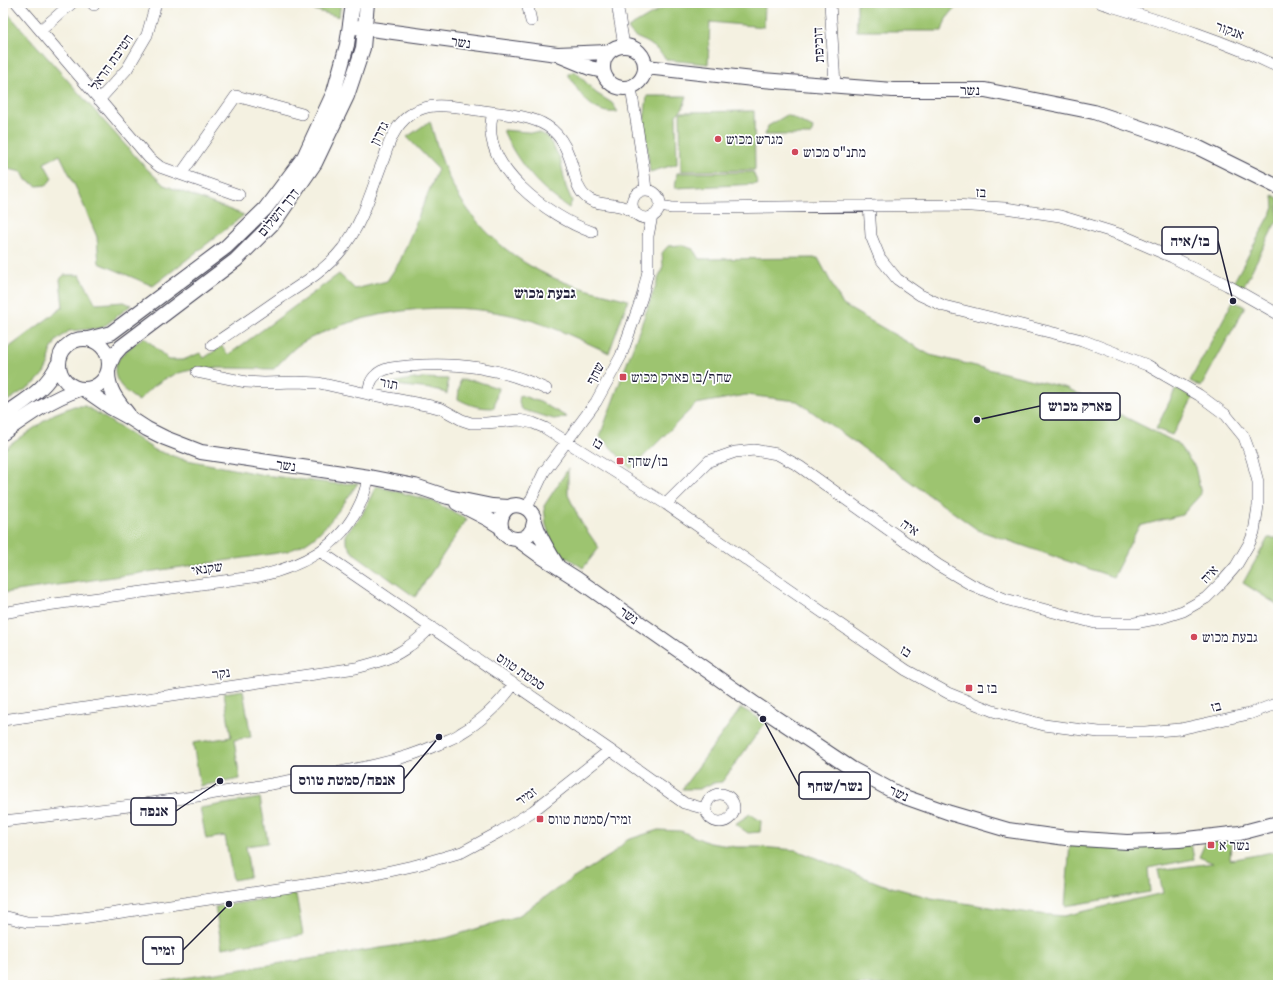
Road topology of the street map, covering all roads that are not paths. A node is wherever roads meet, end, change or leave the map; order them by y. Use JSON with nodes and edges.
{"nodes":[{"id":1,"x":17,"y":3,"type":"edge"},
{"id":2,"x":72,"y":3,"type":"edge"},
{"id":3,"x":156,"y":3,"type":"edge"},
{"id":4,"x":352,"y":3,"type":"edge"},
{"id":5,"x":367,"y":3,"type":"edge"},
{"id":6,"x":527,"y":3,"type":"edge"},
{"id":7,"x":617,"y":3,"type":"edge"},
{"id":8,"x":830,"y":3,"type":"edge"},
{"id":9,"x":1100,"y":3,"type":"edge"},
{"id":10,"x":531,"y":21,"type":"dead end"},
{"id":11,"x":349,"y":27,"type":"junction"},
{"id":12,"x":366,"y":28,"type":"junction"},
{"id":13,"x":41,"y":30,"type":"junction"},
{"id":14,"x":624,"y":46,"type":"junction"},
{"id":15,"x":609,"y":52,"type":"junction"},
{"id":16,"x":557,"y":54,"type":"junction"},
{"id":17,"x":646,"y":67,"type":"junction"},
{"id":18,"x":1278,"y":67,"type":"edge"},
{"id":19,"x":603,"y":71,"type":"junction"},
{"id":20,"x":835,"y":85,"type":"junction"},
{"id":21,"x":631,"y":88,"type":"junction"},
{"id":22,"x":100,"y":100,"type":"junction"},
{"id":23,"x":493,"y":113,"type":"junction"},
{"id":24,"x":302,"y":114,"type":"dead end"},
{"id":25,"x":181,"y":174,"type":"junction"},
{"id":26,"x":1278,"y":187,"type":"edge"},
{"id":27,"x":646,"y":190,"type":"junction"},
{"id":28,"x":240,"y":195,"type":"dead end"},
{"id":29,"x":635,"y":195,"type":"junction"},
{"id":30,"x":611,"y":204,"type":"junction"},
{"id":31,"x":869,"y":205,"type":"junction"},
{"id":32,"x":660,"y":206,"type":"junction"},
{"id":33,"x":638,"y":216,"type":"junction"},
{"id":34,"x":652,"y":216,"type":"junction"},
{"id":35,"x":592,"y":232,"type":"dead end"},
{"id":36,"x":648,"y":236,"type":"junction"},
{"id":37,"x":1278,"y":314,"type":"edge"},
{"id":38,"x":88,"y":339,"type":"junction"},
{"id":39,"x":212,"y":345,"type":"dead end"},
{"id":40,"x":58,"y":364,"type":"junction"},
{"id":41,"x":109,"y":369,"type":"junction"},
{"id":42,"x":197,"y":372,"type":"dead end"},
{"id":43,"x":82,"y":389,"type":"junction"},
{"id":44,"x":546,"y":389,"type":"dead end"},
{"id":45,"x":368,"y":394,"type":"junction"},
{"id":46,"x":3,"y":416,"type":"edge"},
{"id":47,"x":130,"y":418,"type":"junction"},
{"id":48,"x":3,"y":433,"type":"edge"},
{"id":49,"x":568,"y":441,"type":"junction"},
{"id":50,"x":370,"y":477,"type":"junction"},
{"id":51,"x":448,"y":497,"type":"junction"},
{"id":52,"x":666,"y":504,"type":"junction"},
{"id":53,"x":509,"y":507,"type":"junction"},
{"id":54,"x":527,"y":508,"type":"junction"},
{"id":55,"x":534,"y":522,"type":"junction"},
{"id":56,"x":501,"y":528,"type":"junction"},
{"id":57,"x":517,"y":539,"type":"junction"},
{"id":58,"x":321,"y":552,"type":"junction"},
{"id":59,"x":557,"y":565,"type":"junction"},
{"id":60,"x":3,"y":613,"type":"edge"},
{"id":61,"x":431,"y":627,"type":"junction"},
{"id":62,"x":514,"y":684,"type":"junction"},
{"id":63,"x":1278,"y":703,"type":"edge"},
{"id":64,"x":3,"y":720,"type":"edge"},
{"id":65,"x":610,"y":750,"type":"junction"},
{"id":66,"x":706,"y":809,"type":"dead end"},
{"id":67,"x":3,"y":821,"type":"edge"},
{"id":68,"x":1278,"y":823,"type":"edge"},
{"id":69,"x":3,"y":916,"type":"edge"}],
"edges":[{"from":1,"to":13,"type":"street"},
{"from":2,"to":13,"type":"street"},
{"from":3,"to":22,"type":"street","name":"חטיבת הראל"},
{"from":4,"to":11,"type":"street","name":"דרך השלום"},
{"from":5,"to":12,"type":"street","name":"דרך השלום"},
{"from":6,"to":10,"type":"street"},
{"from":7,"to":14,"type":"street"},
{"from":8,"to":20,"type":"street","name":"דוכיפת"},
{"from":9,"to":18,"type":"street","name":"אנקור"},
{"from":11,"to":12,"type":"street","name":"נשר"},
{"from":11,"to":38,"type":"street","name":"דרך השלום"},
{"from":12,"to":16,"type":"street","name":"נשר"},
{"from":12,"to":41,"type":"street","name":"דרך השלום"},
{"from":13,"to":22,"type":"street"},
{"from":14,"to":15,"type":"street"},
{"from":14,"to":17,"type":"street"},
{"from":15,"to":16,"type":"street","name":"נשר"},
{"from":15,"to":19,"type":"street"},
{"from":16,"to":19,"type":"street","name":"נשר"},
{"from":17,"to":20,"type":"street","name":"נשר"},
{"from":17,"to":21,"type":"street"},
{"from":19,"to":21,"type":"street"},
{"from":20,"to":26,"type":"street","name":"נשר"},
{"from":21,"to":27,"type":"street"},
{"from":22,"to":25,"type":"street","name":"חטיבת הראל"},
{"from":23,"to":30,"type":"street","name":"גדרון"},
{"from":23,"to":35,"type":"street"},
{"from":23,"to":39,"type":"street","name":"גדרון"},
{"from":24,"to":25,"type":"street"},
{"from":25,"to":28,"type":"street","name":"חטיבת הראל"},
{"from":27,"to":29,"type":"street"},
{"from":27,"to":32,"type":"street"},
{"from":29,"to":30,"type":"street","name":"גדרון"},
{"from":29,"to":33,"type":"street"},
{"from":30,"to":33,"type":"street","name":"גדרון"},
{"from":31,"to":32,"type":"street","name":"בז"},
{"from":31,"to":37,"type":"street","name":"בז"},
{"from":31,"to":52,"type":"street","name":"איה"},
{"from":32,"to":34,"type":"street"},
{"from":33,"to":34,"type":"street"},
{"from":33,"to":36,"type":"street","name":"שחף"},
{"from":34,"to":36,"type":"street","name":"שחף"},
{"from":36,"to":49,"type":"street","name":"שחף"},
{"from":38,"to":40,"type":"street"},
{"from":38,"to":41,"type":"street"},
{"from":40,"to":43,"type":"street"},
{"from":40,"to":46,"type":"street"},
{"from":41,"to":43,"type":"street"},
{"from":41,"to":47,"type":"street","name":"נשר"},
{"from":42,"to":45,"type":"street","name":"תור"},
{"from":43,"to":47,"type":"street","name":"נשר"},
{"from":43,"to":48,"type":"street"},
{"from":44,"to":45,"type":"street"},
{"from":45,"to":49,"type":"street","name":"תור"},
{"from":47,"to":50,"type":"street","name":"נשר"},
{"from":49,"to":52,"type":"street","name":"בז"},
{"from":49,"to":54,"type":"street","name":"שחף"},
{"from":50,"to":51,"type":"street","name":"נשר"},
{"from":50,"to":58,"type":"street","name":"שקנאי"},
{"from":51,"to":53,"type":"street","name":"נשר"},
{"from":51,"to":56,"type":"street","name":"נשר"},
{"from":52,"to":63,"type":"street","name":"בז"},
{"from":53,"to":54,"type":"street"},
{"from":53,"to":56,"type":"street"},
{"from":54,"to":55,"type":"street"},
{"from":55,"to":57,"type":"street"},
{"from":55,"to":59,"type":"street","name":"נשר"},
{"from":56,"to":57,"type":"street"},
{"from":57,"to":59,"type":"street","name":"נשר"},
{"from":58,"to":60,"type":"street","name":"שקנאי"},
{"from":58,"to":61,"type":"street","name":"סמטת טווס"},
{"from":59,"to":68,"type":"street","name":"נשר"},
{"from":61,"to":62,"type":"street","name":"סמטת טווס"},
{"from":61,"to":64,"type":"street","name":"נקר"},
{"from":62,"to":65,"type":"street","name":"סמטת טווס"},
{"from":62,"to":67,"type":"street"},
{"from":65,"to":66,"type":"street","name":"סמטת טווס"},
{"from":65,"to":69,"type":"street","name":"זמיר"}]}
